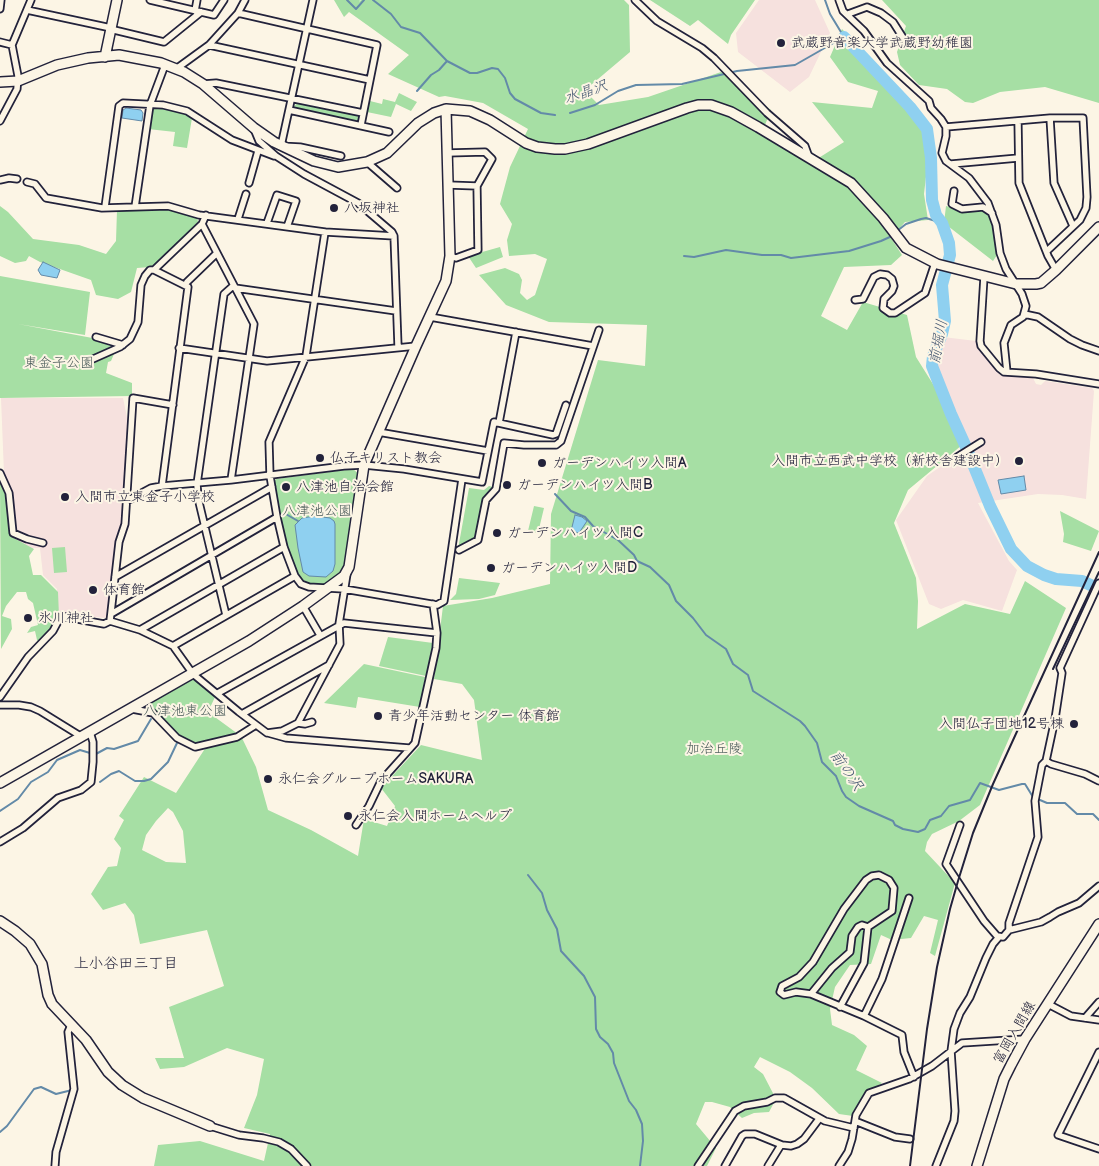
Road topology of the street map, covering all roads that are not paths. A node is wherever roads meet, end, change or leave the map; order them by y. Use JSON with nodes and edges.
{"nodes":[{"id":1,"x":1,"y":0,"type":"edge"},
{"id":2,"x":31,"y":0,"type":"edge"},
{"id":3,"x":117,"y":0,"type":"edge"},
{"id":4,"x":150,"y":0,"type":"edge"},
{"id":5,"x":196,"y":0,"type":"edge"},
{"id":6,"x":224,"y":0,"type":"edge"},
{"id":7,"x":245,"y":0,"type":"edge"},
{"id":8,"x":313,"y":0,"type":"edge"},
{"id":9,"x":635,"y":0,"type":"edge"},
{"id":10,"x":838,"y":0,"type":"edge"},
{"id":11,"x":870,"y":0,"type":"edge"},
{"id":12,"x":158,"y":1,"type":"edge"},
{"id":13,"x":869,"y":7,"type":"junction"},
{"id":14,"x":0,"y":8,"type":"edge"},
{"id":15,"x":27,"y":10,"type":"junction"},
{"id":16,"x":198,"y":11,"type":"junction"},
{"id":17,"x":238,"y":13,"type":"junction"},
{"id":18,"x":848,"y":14,"type":"junction"},
{"id":19,"x":111,"y":29,"type":"junction"},
{"id":20,"x":306,"y":29,"type":"junction"},
{"id":21,"x":0,"y":42,"type":"edge"},
{"id":22,"x":907,"y":44,"type":"dead end"},
{"id":23,"x":12,"y":45,"type":"junction"},
{"id":24,"x":210,"y":45,"type":"junction"},
{"id":25,"x":105,"y":57,"type":"junction"},
{"id":26,"x":299,"y":64,"type":"junction"},
{"id":27,"x":165,"y":65,"type":"junction"},
{"id":28,"x":176,"y":69,"type":"junction"},
{"id":29,"x":18,"y":80,"type":"junction"},
{"id":30,"x":370,"y":80,"type":"junction"},
{"id":31,"x":0,"y":82,"type":"edge"},
{"id":32,"x":203,"y":84,"type":"junction"},
{"id":33,"x":291,"y":99,"type":"junction"},
{"id":34,"x":150,"y":105,"type":"junction"},
{"id":35,"x":446,"y":109,"type":"junction"},
{"id":36,"x":289,"y":110,"type":"junction"},
{"id":37,"x":363,"y":113,"type":"junction"},
{"id":38,"x":1050,"y":118,"type":"junction"},
{"id":39,"x":0,"y":121,"type":"edge"},
{"id":40,"x":1018,"y":121,"type":"junction"},
{"id":41,"x":361,"y":125,"type":"junction"},
{"id":42,"x":946,"y":127,"type":"junction"},
{"id":43,"x":254,"y":128,"type":"junction"},
{"id":44,"x":389,"y":132,"type":"dead end"},
{"id":45,"x":281,"y":146,"type":"junction"},
{"id":46,"x":258,"y":151,"type":"junction"},
{"id":47,"x":447,"y":153,"type":"junction"},
{"id":48,"x":276,"y":156,"type":"junction"},
{"id":49,"x":341,"y":156,"type":"dead end"},
{"id":50,"x":809,"y":157,"type":"junction"},
{"id":51,"x":1018,"y":158,"type":"junction"},
{"id":52,"x":367,"y":162,"type":"junction"},
{"id":53,"x":950,"y":164,"type":"junction"},
{"id":54,"x":17,"y":179,"type":"dead end"},
{"id":55,"x":0,"y":180,"type":"edge"},
{"id":56,"x":27,"y":182,"type":"dead end"},
{"id":57,"x":249,"y":183,"type":"dead end"},
{"id":58,"x":448,"y":185,"type":"junction"},
{"id":59,"x":477,"y":186,"type":"junction"},
{"id":60,"x":397,"y":188,"type":"dead end"},
{"id":61,"x":954,"y":191,"type":"dead end"},
{"id":62,"x":246,"y":194,"type":"dead end"},
{"id":63,"x":105,"y":207,"type":"junction"},
{"id":64,"x":135,"y":208,"type":"junction"},
{"id":65,"x":992,"y":212,"type":"junction"},
{"id":66,"x":206,"y":215,"type":"junction"},
{"id":67,"x":238,"y":219,"type":"junction"},
{"id":68,"x":267,"y":223,"type":"junction"},
{"id":69,"x":202,"y":224,"type":"junction"},
{"id":70,"x":1073,"y":226,"type":"junction"},
{"id":71,"x":287,"y":227,"type":"junction"},
{"id":72,"x":1099,"y":227,"type":"edge"},
{"id":73,"x":325,"y":232,"type":"junction"},
{"id":74,"x":394,"y":236,"type":"junction"},
{"id":75,"x":1046,"y":251,"type":"junction"},
{"id":76,"x":218,"y":253,"type":"junction"},
{"id":77,"x":450,"y":256,"type":"junction"},
{"id":78,"x":936,"y":263,"type":"junction"},
{"id":79,"x":154,"y":270,"type":"junction"},
{"id":80,"x":1056,"y":270,"type":"junction"},
{"id":81,"x":984,"y":277,"type":"junction"},
{"id":82,"x":187,"y":282,"type":"dead end"},
{"id":83,"x":1016,"y":284,"type":"junction"},
{"id":84,"x":234,"y":287,"type":"junction"},
{"id":85,"x":314,"y":300,"type":"junction"},
{"id":86,"x":855,"y":300,"type":"dead end"},
{"id":87,"x":396,"y":311,"type":"junction"},
{"id":88,"x":1024,"y":314,"type":"junction"},
{"id":89,"x":430,"y":317,"type":"junction"},
{"id":90,"x":599,"y":330,"type":"dead end"},
{"id":91,"x":516,"y":332,"type":"junction"},
{"id":92,"x":96,"y":337,"type":"dead end"},
{"id":93,"x":123,"y":345,"type":"junction"},
{"id":94,"x":398,"y":346,"type":"junction"},
{"id":95,"x":416,"y":346,"type":"junction"},
{"id":96,"x":593,"y":346,"type":"junction"},
{"id":97,"x":180,"y":348,"type":"junction"},
{"id":98,"x":1099,"y":351,"type":"edge"},
{"id":99,"x":216,"y":353,"type":"junction"},
{"id":100,"x":306,"y":356,"type":"junction"},
{"id":101,"x":93,"y":358,"type":"dead end"},
{"id":102,"x":249,"y":359,"type":"junction"},
{"id":103,"x":1007,"y":372,"type":"junction"},
{"id":104,"x":1099,"y":384,"type":"edge"},
{"id":105,"x":173,"y":404,"type":"junction"},
{"id":106,"x":566,"y":405,"type":"dead end"},
{"id":107,"x":499,"y":423,"type":"junction"},
{"id":108,"x":378,"y":432,"type":"junction"},
{"id":109,"x":981,"y":442,"type":"dead end"},
{"id":110,"x":488,"y":451,"type":"junction"},
{"id":111,"x":957,"y":456,"type":"dead end"},
{"id":112,"x":364,"y":466,"type":"junction"},
{"id":113,"x":0,"y":473,"type":"edge"},
{"id":114,"x":270,"y":476,"type":"junction"},
{"id":115,"x":462,"y":479,"type":"junction"},
{"id":116,"x":231,"y":480,"type":"junction"},
{"id":117,"x":197,"y":484,"type":"junction"},
{"id":118,"x":162,"y":486,"type":"junction"},
{"id":119,"x":272,"y":487,"type":"junction"},
{"id":120,"x":126,"y":501,"type":"junction"},
{"id":121,"x":277,"y":517,"type":"junction"},
{"id":122,"x":205,"y":526,"type":"junction"},
{"id":123,"x":43,"y":543,"type":"dead end"},
{"id":124,"x":284,"y":547,"type":"junction"},
{"id":125,"x":459,"y":550,"type":"dead end"},
{"id":126,"x":212,"y":555,"type":"junction"},
{"id":127,"x":348,"y":567,"type":"junction"},
{"id":128,"x":295,"y":576,"type":"junction"},
{"id":129,"x":115,"y":577,"type":"junction"},
{"id":130,"x":218,"y":583,"type":"junction"},
{"id":131,"x":1097,"y":586,"type":"edge"},
{"id":132,"x":328,"y":588,"type":"junction"},
{"id":133,"x":344,"y":589,"type":"junction"},
{"id":134,"x":433,"y":604,"type":"junction"},
{"id":135,"x":304,"y":606,"type":"junction"},
{"id":136,"x":111,"y":614,"type":"junction"},
{"id":137,"x":226,"y":615,"type":"junction"},
{"id":138,"x":110,"y":621,"type":"junction"},
{"id":139,"x":339,"y":624,"type":"junction"},
{"id":140,"x":140,"y":630,"type":"junction"},
{"id":141,"x":436,"y":633,"type":"junction"},
{"id":142,"x":320,"y":635,"type":"junction"},
{"id":143,"x":173,"y":646,"type":"junction"},
{"id":144,"x":329,"y":665,"type":"junction"},
{"id":145,"x":192,"y":674,"type":"junction"},
{"id":146,"x":218,"y":693,"type":"junction"},
{"id":147,"x":0,"y":697,"type":"edge"},
{"id":148,"x":0,"y":705,"type":"edge"},
{"id":149,"x":132,"y":709,"type":"junction"},
{"id":150,"x":242,"y":714,"type":"junction"},
{"id":151,"x":312,"y":722,"type":"dead end"},
{"id":152,"x":298,"y":723,"type":"junction"},
{"id":153,"x":256,"y":725,"type":"junction"},
{"id":154,"x":267,"y":733,"type":"junction"},
{"id":155,"x":86,"y":735,"type":"junction"},
{"id":156,"x":409,"y":748,"type":"junction"},
{"id":157,"x":1046,"y":761,"type":"junction"},
{"id":158,"x":1099,"y":781,"type":"edge"},
{"id":159,"x":0,"y":783,"type":"edge"},
{"id":160,"x":356,"y":825,"type":"dead end"},
{"id":161,"x":960,"y":825,"type":"dead end"},
{"id":162,"x":0,"y":842,"type":"edge"},
{"id":163,"x":1099,"y":886,"type":"edge"},
{"id":164,"x":909,"y":898,"type":"dead end"},
{"id":165,"x":892,"y":911,"type":"junction"},
{"id":166,"x":904,"y":913,"type":"junction"},
{"id":167,"x":0,"y":921,"type":"edge"},
{"id":168,"x":1099,"y":924,"type":"edge"},
{"id":169,"x":868,"y":927,"type":"junction"},
{"id":170,"x":1009,"y":930,"type":"junction"},
{"id":171,"x":1000,"y":937,"type":"junction"},
{"id":172,"x":812,"y":994,"type":"junction"},
{"id":173,"x":1099,"y":1002,"type":"edge"},
{"id":174,"x":1048,"y":1004,"type":"junction"},
{"id":175,"x":840,"y":1007,"type":"junction"},
{"id":176,"x":864,"y":1016,"type":"junction"},
{"id":177,"x":1085,"y":1018,"type":"junction"},
{"id":178,"x":1099,"y":1020,"type":"edge"},
{"id":179,"x":71,"y":1024,"type":"junction"},
{"id":180,"x":1025,"y":1039,"type":"junction"},
{"id":181,"x":951,"y":1051,"type":"junction"},
{"id":182,"x":1099,"y":1052,"type":"edge"},
{"id":183,"x":914,"y":1077,"type":"junction"},
{"id":184,"x":819,"y":1119,"type":"junction"},
{"id":185,"x":855,"y":1121,"type":"junction"},
{"id":186,"x":210,"y":1126,"type":"joint"},
{"id":187,"x":854,"y":1128,"type":"junction"},
{"id":188,"x":910,"y":1139,"type":"dead end"},
{"id":189,"x":781,"y":1145,"type":"junction"},
{"id":190,"x":1099,"y":1149,"type":"edge"},
{"id":191,"x":55,"y":1166,"type":"edge"},
{"id":192,"x":307,"y":1166,"type":"edge"},
{"id":193,"x":698,"y":1166,"type":"edge"},
{"id":194,"x":725,"y":1166,"type":"edge"},
{"id":195,"x":768,"y":1166,"type":"edge"},
{"id":196,"x":839,"y":1166,"type":"edge"},
{"id":197,"x":936,"y":1166,"type":"edge"},
{"id":198,"x":977,"y":1166,"type":"edge"}],
"edges":[{"from":1,"to":14,"type":"street"},
{"from":2,"to":15,"type":"street"},
{"from":3,"to":19,"type":"street"},
{"from":4,"to":12,"type":"street"},
{"from":5,"to":16,"type":"street"},
{"from":6,"to":16,"type":"street"},
{"from":7,"to":17,"type":"street"},
{"from":8,"to":20,"type":"street"},
{"from":9,"to":50,"type":"street"},
{"from":10,"to":18,"type":"street"},
{"from":11,"to":13,"type":"street"},
{"from":12,"to":16,"type":"street"},
{"from":13,"to":18,"type":"street"},
{"from":13,"to":22,"type":"street"},
{"from":15,"to":19,"type":"street"},
{"from":15,"to":23,"type":"street"},
{"from":16,"to":19,"type":"street"},
{"from":17,"to":20,"type":"street"},
{"from":17,"to":24,"type":"street"},
{"from":18,"to":42,"type":"street"},
{"from":19,"to":25,"type":"street"},
{"from":20,"to":26,"type":"street"},
{"from":20,"to":30,"type":"street"},
{"from":21,"to":23,"type":"street"},
{"from":23,"to":29,"type":"street"},
{"from":24,"to":26,"type":"street"},
{"from":24,"to":28,"type":"street"},
{"from":25,"to":27,"type":"street"},
{"from":25,"to":29,"type":"street"},
{"from":26,"to":30,"type":"street"},
{"from":26,"to":33,"type":"street"},
{"from":27,"to":28,"type":"street"},
{"from":27,"to":34,"type":"street"},
{"from":28,"to":32,"type":"street"},
{"from":29,"to":31,"type":"street"},
{"from":29,"to":39,"type":"street"},
{"from":30,"to":37,"type":"street"},
{"from":32,"to":33,"type":"street"},
{"from":32,"to":43,"type":"street"},
{"from":33,"to":36,"type":"street"},
{"from":33,"to":37,"type":"street"},
{"from":34,"to":46,"type":"street"},
{"from":34,"to":63,"type":"street"},
{"from":34,"to":64,"type":"street"},
{"from":35,"to":47,"type":"street"},
{"from":35,"to":50,"type":"street"},
{"from":35,"to":52,"type":"street"},
{"from":36,"to":41,"type":"street"},
{"from":36,"to":45,"type":"street"},
{"from":37,"to":41,"type":"street"},
{"from":38,"to":40,"type":"street"},
{"from":38,"to":70,"type":"street"},
{"from":38,"to":70,"type":"street"},
{"from":40,"to":42,"type":"street"},
{"from":40,"to":51,"type":"street"},
{"from":41,"to":44,"type":"street"},
{"from":42,"to":53,"type":"street"},
{"from":43,"to":45,"type":"street"},
{"from":43,"to":48,"type":"street"},
{"from":45,"to":49,"type":"street"},
{"from":45,"to":52,"type":"street"},
{"from":46,"to":48,"type":"street"},
{"from":46,"to":57,"type":"street"},
{"from":47,"to":58,"type":"street"},
{"from":47,"to":59,"type":"street"},
{"from":48,"to":74,"type":"street"},
{"from":50,"to":78,"type":"street"},
{"from":51,"to":53,"type":"street"},
{"from":51,"to":75,"type":"street"},
{"from":52,"to":60,"type":"street"},
{"from":53,"to":65,"type":"street"},
{"from":54,"to":55,"type":"street"},
{"from":56,"to":63,"type":"street"},
{"from":58,"to":59,"type":"street"},
{"from":58,"to":77,"type":"street"},
{"from":59,"to":77,"type":"street"},
{"from":61,"to":65,"type":"street"},
{"from":62,"to":67,"type":"street"},
{"from":63,"to":64,"type":"street"},
{"from":64,"to":66,"type":"street"},
{"from":65,"to":83,"type":"street"},
{"from":66,"to":67,"type":"street"},
{"from":66,"to":69,"type":"street"},
{"from":67,"to":68,"type":"street"},
{"from":68,"to":71,"type":"street"},
{"from":68,"to":71,"type":"street"},
{"from":69,"to":76,"type":"street"},
{"from":69,"to":79,"type":"street"},
{"from":70,"to":75,"type":"street"},
{"from":71,"to":73,"type":"street"},
{"from":72,"to":80,"type":"street"},
{"from":73,"to":74,"type":"street"},
{"from":73,"to":85,"type":"street"},
{"from":74,"to":87,"type":"street"},
{"from":75,"to":80,"type":"street"},
{"from":76,"to":82,"type":"street"},
{"from":76,"to":84,"type":"street"},
{"from":77,"to":89,"type":"street"},
{"from":78,"to":81,"type":"street"},
{"from":78,"to":86,"type":"street"},
{"from":79,"to":93,"type":"street"},
{"from":79,"to":97,"type":"street"},
{"from":80,"to":83,"type":"street"},
{"from":81,"to":83,"type":"street"},
{"from":81,"to":103,"type":"street"},
{"from":83,"to":88,"type":"street"},
{"from":84,"to":85,"type":"street"},
{"from":84,"to":99,"type":"street"},
{"from":84,"to":102,"type":"street"},
{"from":85,"to":87,"type":"street"},
{"from":85,"to":100,"type":"street"},
{"from":87,"to":94,"type":"street"},
{"from":88,"to":98,"type":"street"},
{"from":88,"to":103,"type":"street"},
{"from":89,"to":91,"type":"street"},
{"from":89,"to":95,"type":"street"},
{"from":90,"to":96,"type":"street"},
{"from":91,"to":96,"type":"street"},
{"from":91,"to":107,"type":"street"},
{"from":92,"to":93,"type":"street"},
{"from":93,"to":101,"type":"street"},
{"from":94,"to":95,"type":"street"},
{"from":94,"to":100,"type":"street"},
{"from":95,"to":108,"type":"street"},
{"from":96,"to":125,"type":"street"},
{"from":97,"to":99,"type":"street"},
{"from":97,"to":105,"type":"street"},
{"from":99,"to":102,"type":"street"},
{"from":99,"to":117,"type":"street"},
{"from":100,"to":102,"type":"street"},
{"from":100,"to":114,"type":"street"},
{"from":102,"to":116,"type":"street"},
{"from":103,"to":104,"type":"street"},
{"from":105,"to":118,"type":"street"},
{"from":105,"to":120,"type":"street"},
{"from":106,"to":107,"type":"street"},
{"from":107,"to":110,"type":"street"},
{"from":108,"to":110,"type":"street"},
{"from":108,"to":112,"type":"street"},
{"from":109,"to":111,"type":"street"},
{"from":110,"to":115,"type":"street"},
{"from":112,"to":114,"type":"street"},
{"from":112,"to":115,"type":"street"},
{"from":112,"to":127,"type":"street"},
{"from":113,"to":123,"type":"street"},
{"from":114,"to":116,"type":"street"},
{"from":114,"to":119,"type":"street"},
{"from":115,"to":134,"type":"street"},
{"from":116,"to":117,"type":"street"},
{"from":117,"to":118,"type":"street"},
{"from":117,"to":122,"type":"street"},
{"from":118,"to":120,"type":"street"},
{"from":119,"to":121,"type":"street"},
{"from":119,"to":122,"type":"street"},
{"from":120,"to":129,"type":"street"},
{"from":121,"to":124,"type":"street"},
{"from":121,"to":126,"type":"street"},
{"from":122,"to":126,"type":"street"},
{"from":122,"to":129,"type":"street"},
{"from":124,"to":128,"type":"street"},
{"from":124,"to":130,"type":"street"},
{"from":126,"to":130,"type":"street"},
{"from":126,"to":136,"type":"street"},
{"from":127,"to":132,"type":"street"},
{"from":127,"to":133,"type":"street"},
{"from":128,"to":132,"type":"street"},
{"from":128,"to":137,"type":"street"},
{"from":129,"to":136,"type":"street"},
{"from":130,"to":137,"type":"street"},
{"from":130,"to":140,"type":"street"},
{"from":131,"to":157,"type":"street"},
{"from":132,"to":133,"type":"street"},
{"from":132,"to":135,"type":"street"},
{"from":133,"to":134,"type":"street"},
{"from":133,"to":139,"type":"street"},
{"from":134,"to":141,"type":"street"},
{"from":135,"to":142,"type":"street"},
{"from":135,"to":145,"type":"street"},
{"from":136,"to":138,"type":"street"},
{"from":137,"to":143,"type":"street"},
{"from":138,"to":140,"type":"street"},
{"from":138,"to":147,"type":"street"},
{"from":139,"to":141,"type":"street"},
{"from":139,"to":142,"type":"street"},
{"from":139,"to":144,"type":"street"},
{"from":140,"to":143,"type":"street"},
{"from":141,"to":156,"type":"street"},
{"from":142,"to":146,"type":"street"},
{"from":143,"to":145,"type":"street"},
{"from":144,"to":150,"type":"street"},
{"from":144,"to":152,"type":"street"},
{"from":145,"to":146,"type":"street"},
{"from":145,"to":149,"type":"street"},
{"from":146,"to":150,"type":"street"},
{"from":148,"to":155,"type":"street"},
{"from":149,"to":153,"type":"street"},
{"from":149,"to":155,"type":"street"},
{"from":150,"to":153,"type":"street"},
{"from":151,"to":152,"type":"street"},
{"from":152,"to":154,"type":"street"},
{"from":153,"to":154,"type":"street"},
{"from":154,"to":156,"type":"street"},
{"from":155,"to":159,"type":"street"},
{"from":155,"to":162,"type":"street"},
{"from":156,"to":160,"type":"street"},
{"from":157,"to":158,"type":"street"},
{"from":157,"to":170,"type":"street"},
{"from":161,"to":171,"type":"street"},
{"from":163,"to":170,"type":"street"},
{"from":164,"to":166,"type":"street"},
{"from":165,"to":166,"type":"street"},
{"from":165,"to":169,"type":"street"},
{"from":165,"to":172,"type":"street"},
{"from":166,"to":176,"type":"street"},
{"from":167,"to":179,"type":"street"},
{"from":168,"to":174,"type":"street","name":"富岡入間線"},
{"from":169,"to":172,"type":"street"},
{"from":169,"to":175,"type":"street"},
{"from":170,"to":171,"type":"street"},
{"from":171,"to":181,"type":"street"},
{"from":172,"to":175,"type":"street"},
{"from":173,"to":177,"type":"street"},
{"from":174,"to":177,"type":"street"},
{"from":174,"to":180,"type":"street","name":"富岡入間線"},
{"from":175,"to":176,"type":"street"},
{"from":176,"to":183,"type":"street"},
{"from":177,"to":178,"type":"street"},
{"from":179,"to":186,"type":"street"},
{"from":179,"to":191,"type":"street"},
{"from":180,"to":181,"type":"street"},
{"from":180,"to":198,"type":"street","name":"富岡入間線"},
{"from":181,"to":183,"type":"street"},
{"from":181,"to":197,"type":"street"},
{"from":182,"to":190,"type":"street"},
{"from":183,"to":185,"type":"street"},
{"from":184,"to":187,"type":"street"},
{"from":184,"to":189,"type":"street"},
{"from":184,"to":193,"type":"street"},
{"from":185,"to":187,"type":"street"},
{"from":185,"to":188,"type":"street"},
{"from":186,"to":192,"type":"street"},
{"from":187,"to":196,"type":"street"},
{"from":189,"to":194,"type":"street"},
{"from":189,"to":195,"type":"street"}]}
